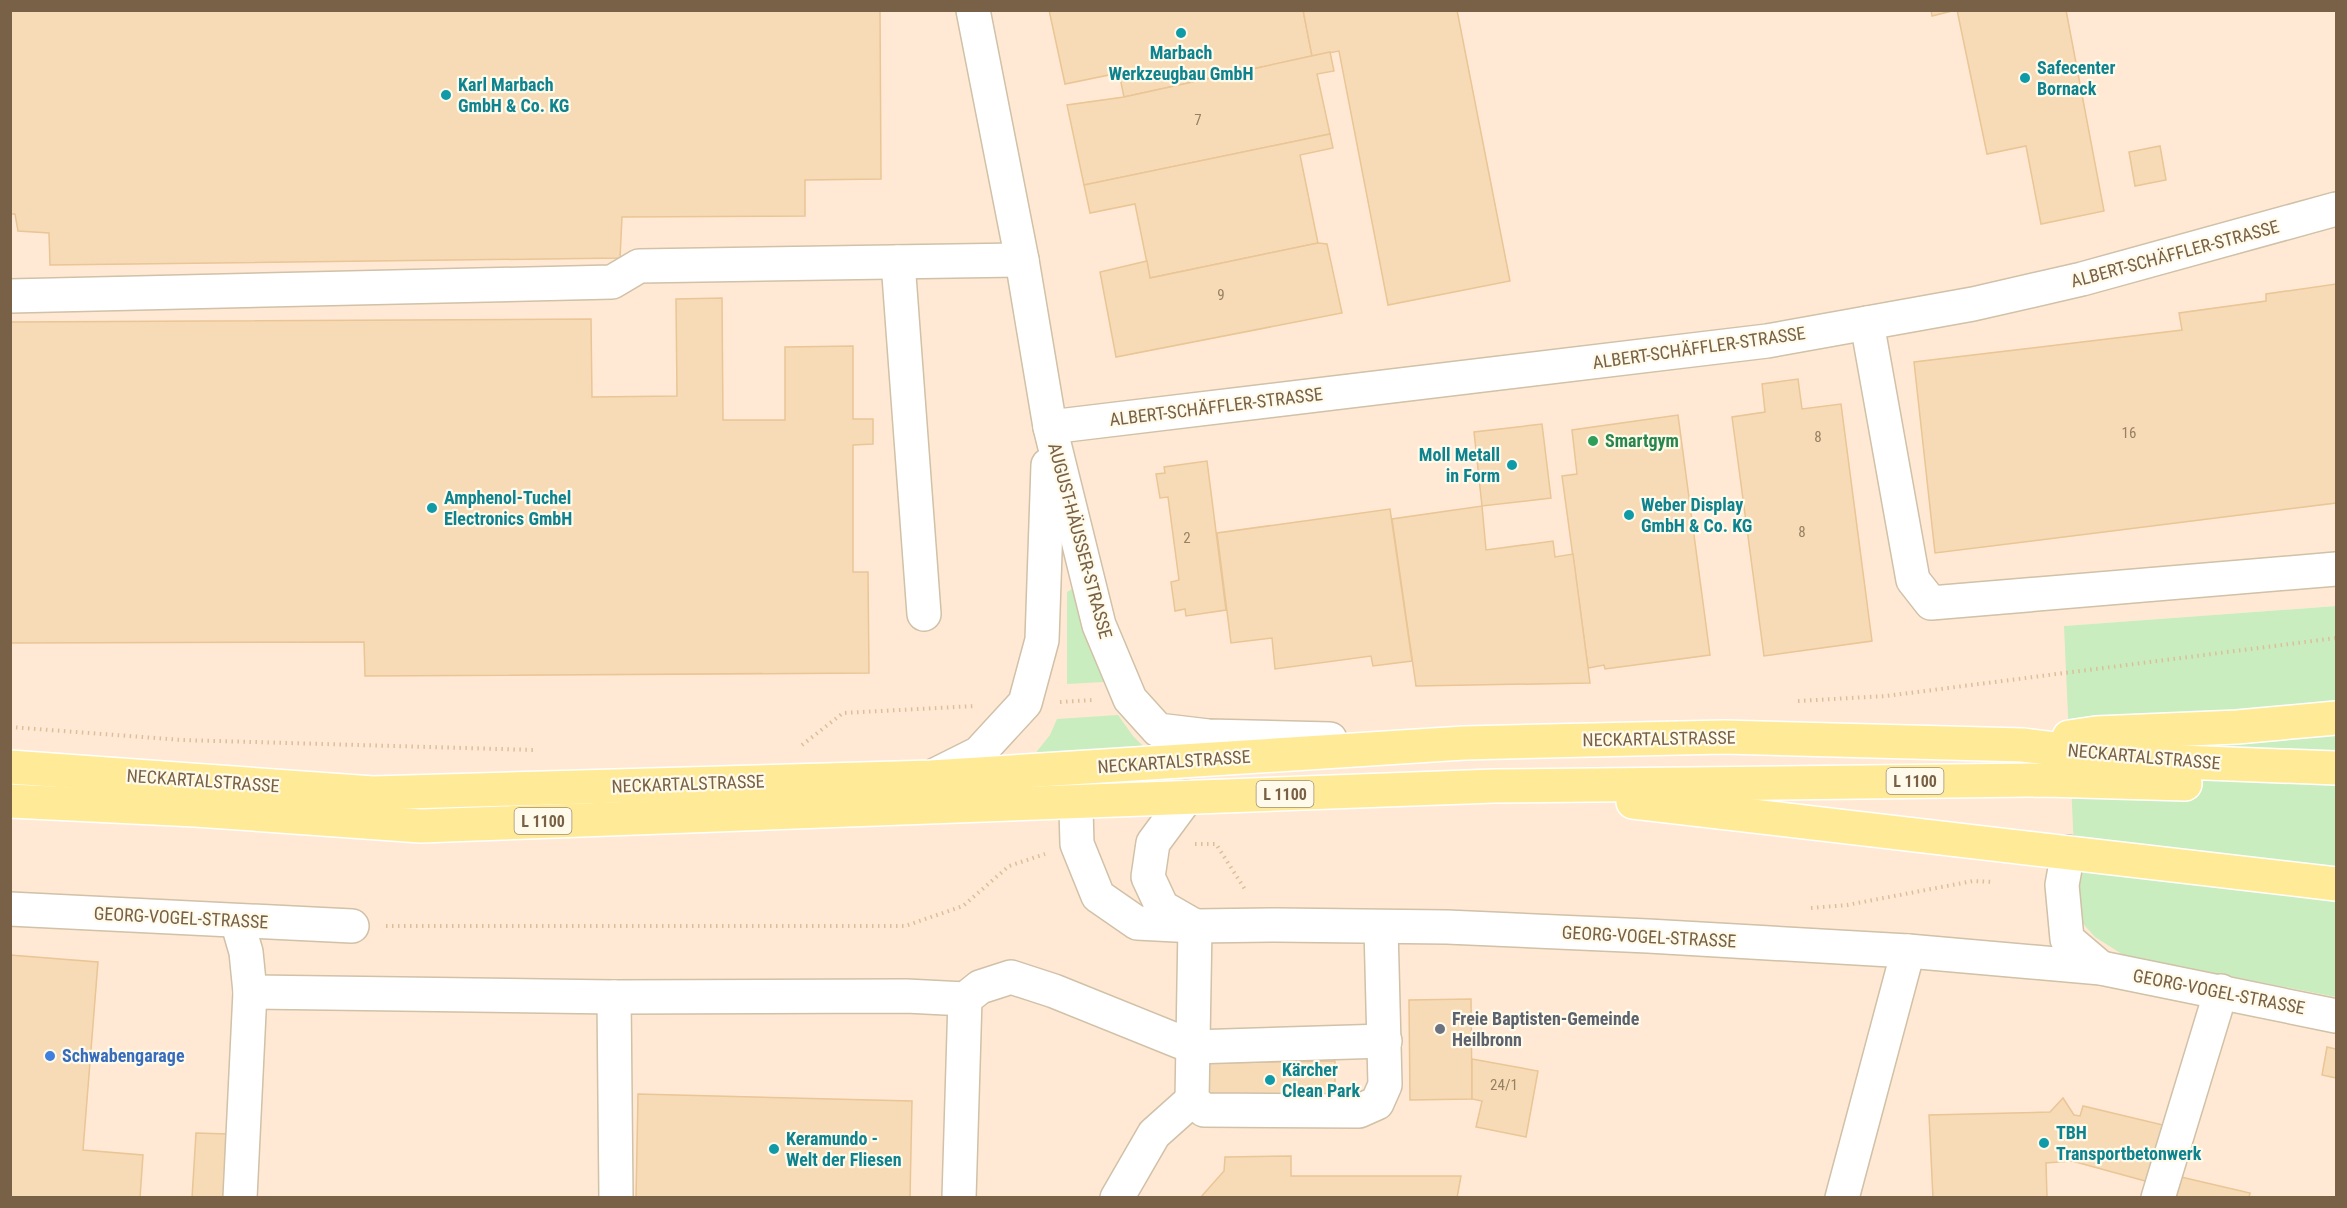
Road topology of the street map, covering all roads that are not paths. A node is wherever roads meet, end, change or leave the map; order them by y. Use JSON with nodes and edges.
{"nodes":[{"id":1,"x":973,"y":10,"type":"edge"},
{"id":2,"x":2337,"y":209,"type":"edge"},
{"id":3,"x":1022,"y":260,"type":"junction"},
{"id":4,"x":898,"y":262,"type":"junction"},
{"id":5,"x":10,"y":296,"type":"edge"},
{"id":6,"x":1867,"y":323,"type":"junction"},
{"id":7,"x":1050,"y":427,"type":"junction"},
{"id":8,"x":2337,"y":569,"type":"edge"},
{"id":9,"x":924,"y":614,"type":"dead end"},
{"id":10,"x":2337,"y":718,"type":"edge"},
{"id":11,"x":1464,"y":743,"type":"junction"},
{"id":12,"x":2023,"y":745,"type":"junction"},
{"id":13,"x":10,"y":767,"type":"edge"},
{"id":14,"x":2337,"y":768,"type":"edge"},
{"id":15,"x":931,"y":777,"type":"junction"},
{"id":16,"x":1076,"y":784,"type":"junction"},
{"id":17,"x":1494,"y":786,"type":"junction"},
{"id":18,"x":2337,"y":789,"type":"edge"},
{"id":19,"x":1187,"y":797,"type":"junction"},
{"id":20,"x":10,"y":801,"type":"edge"},
{"id":21,"x":2068,"y":852,"type":"junction"},
{"id":22,"x":2337,"y":884,"type":"edge"},
{"id":23,"x":10,"y":909,"type":"edge"},
{"id":24,"x":237,"y":921,"type":"junction"},
{"id":25,"x":352,"y":926,"type":"road end"},
{"id":26,"x":1196,"y":926,"type":"junction"},
{"id":27,"x":1381,"y":927,"type":"junction"},
{"id":28,"x":1908,"y":951,"type":"junction"},
{"id":29,"x":2101,"y":968,"type":"junction"},
{"id":30,"x":2221,"y":991,"type":"junction"},
{"id":31,"x":250,"y":992,"type":"junction"},
{"id":32,"x":614,"y":997,"type":"junction"},
{"id":33,"x":965,"y":999,"type":"junction"},
{"id":34,"x":2337,"y":1016,"type":"edge"},
{"id":35,"x":1384,"y":1041,"type":"junction"},
{"id":36,"x":1193,"y":1047,"type":"junction"},
{"id":37,"x":1192,"y":1100,"type":"junction"},
{"id":38,"x":240,"y":1197,"type":"edge"},
{"id":39,"x":616,"y":1197,"type":"edge"},
{"id":40,"x":960,"y":1197,"type":"edge"},
{"id":41,"x":1117,"y":1197,"type":"edge"},
{"id":42,"x":1842,"y":1197,"type":"edge"},
{"id":43,"x":2158,"y":1197,"type":"edge"}],
"edges":[{"from":1,"to":3,"type":"street","name":"AUGUST-HÄUSSER-STRASSE"},
{"from":2,"to":6,"type":"street","name":"ALBERT-SCHÄFFLER-STRASSE"},
{"from":3,"to":4,"type":"street"},
{"from":3,"to":7,"type":"street","name":"AUGUST-HÄUSSER-STRASSE"},
{"from":4,"to":5,"type":"street"},
{"from":4,"to":9,"type":"street"},
{"from":6,"to":7,"type":"street","name":"ALBERT-SCHÄFFLER-STRASSE"},
{"from":6,"to":8,"type":"street"},
{"from":7,"to":11,"type":"street","name":"AUGUST-HÄUSSER-STRASSE"},
{"from":7,"to":15,"type":"street","name":"AUGUST-HÄUSSER-STRASSE"},
{"from":10,"to":12,"type":"main road"},
{"from":11,"to":12,"type":"main road","name":"NECKARTALSTRASSE","number":"L 1100"},
{"from":11,"to":16,"type":"main road","name":"NECKARTALSTRASSE","number":"L 1100"},
{"from":12,"to":14,"type":"main road","name":"NECKARTALSTRASSE","number":"L 1100"},
{"from":13,"to":15,"type":"main road","name":"NECKARTALSTRASSE","number":"L 1100"},
{"from":15,"to":16,"type":"main road","name":"NECKARTALSTRASSE","number":"L 1100"},
{"from":16,"to":19,"type":"main road","name":"NECKARTALSTRASSE","number":"L 1100"},
{"from":16,"to":20,"type":"main road","name":"NECKARTALSTRASSE","number":"L 1100"},
{"from":16,"to":26,"type":"street","name":"GEORG-VOGEL-STRASSE"},
{"from":17,"to":18,"type":"main road","name":"NECKARTALSTRASSE","number":"L 1100"},
{"from":17,"to":19,"type":"main road","name":"NECKARTALSTRASSE","number":"L 1100"},
{"from":17,"to":21,"type":"main road"},
{"from":19,"to":26,"type":"street","name":"GEORG-VOGEL-STRASSE"},
{"from":21,"to":22,"type":"main road"},
{"from":21,"to":29,"type":"street","name":"GEORG-VOGEL-STRASSE"},
{"from":23,"to":24,"type":"street","name":"GEORG-VOGEL-STRASSE"},
{"from":24,"to":25,"type":"street","name":"GEORG-VOGEL-STRASSE"},
{"from":24,"to":31,"type":"street"},
{"from":26,"to":27,"type":"street","name":"GEORG-VOGEL-STRASSE"},
{"from":26,"to":36,"type":"street"},
{"from":27,"to":28,"type":"street","name":"GEORG-VOGEL-STRASSE"},
{"from":27,"to":35,"type":"street"},
{"from":28,"to":29,"type":"street","name":"GEORG-VOGEL-STRASSE"},
{"from":28,"to":42,"type":"street"},
{"from":29,"to":30,"type":"street","name":"GEORG-VOGEL-STRASSE"},
{"from":30,"to":34,"type":"street","name":"GEORG-VOGEL-STRASSE"},
{"from":30,"to":43,"type":"street"},
{"from":31,"to":32,"type":"street"},
{"from":31,"to":38,"type":"street"},
{"from":32,"to":33,"type":"street"},
{"from":32,"to":39,"type":"street"},
{"from":33,"to":36,"type":"street"},
{"from":33,"to":40,"type":"street"},
{"from":35,"to":36,"type":"street"},
{"from":35,"to":37,"type":"street"},
{"from":36,"to":37,"type":"street"},
{"from":37,"to":41,"type":"street"}]}
